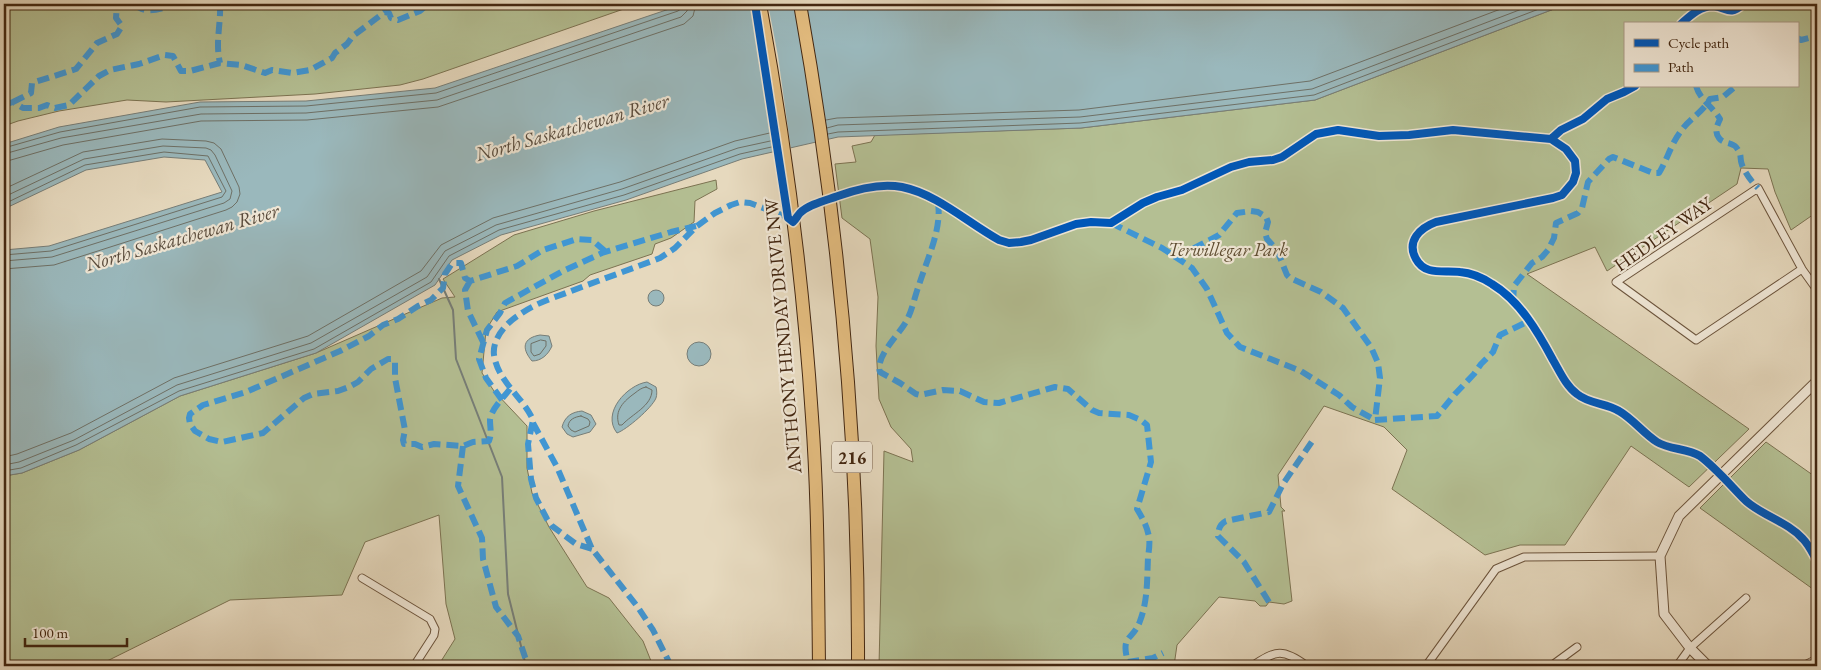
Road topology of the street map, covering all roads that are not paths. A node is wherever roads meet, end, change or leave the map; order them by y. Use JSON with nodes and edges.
{"nodes":[{"id":1,"x":760,"y":4,"type":"edge"},
{"id":2,"x":800,"y":4,"type":"edge"},
{"id":3,"x":1802,"y":269,"type":"junction"},
{"id":4,"x":1817,"y":290,"type":"edge"},
{"id":5,"x":1817,"y":381,"type":"edge"},
{"id":6,"x":1660,"y":556,"type":"junction"},
{"id":7,"x":362,"y":578,"type":"dead end"},
{"id":8,"x":1746,"y":598,"type":"dead end"},
{"id":9,"x":1577,"y":646,"type":"dead end"},
{"id":10,"x":1690,"y":648,"type":"junction"},
{"id":11,"x":1817,"y":659,"type":"edge"},
{"id":12,"x":414,"y":666,"type":"edge"},
{"id":13,"x":819,"y":666,"type":"edge"},
{"id":14,"x":858,"y":666,"type":"edge"},
{"id":15,"x":1252,"y":666,"type":"edge"},
{"id":16,"x":1307,"y":666,"type":"edge"},
{"id":17,"x":1426,"y":666,"type":"edge"},
{"id":18,"x":1551,"y":666,"type":"edge"},
{"id":19,"x":1677,"y":666,"type":"edge"},
{"id":20,"x":1708,"y":666,"type":"edge"},
{"id":21,"x":1804,"y":666,"type":"edge"}],
"edges":[{"from":1,"to":13,"type":"highway","name":"ANTHONY HENDAY DRIVE NW","number":"216"},
{"from":2,"to":14,"type":"highway","number":"216"},
{"from":3,"to":3,"type":"street","name":"HEDLEY WAY"},
{"from":3,"to":4,"type":"street","name":"HEDLEY WAY"},
{"from":5,"to":6,"type":"street"},
{"from":6,"to":10,"type":"street"},
{"from":6,"to":17,"type":"street"},
{"from":7,"to":12,"type":"street"},
{"from":8,"to":10,"type":"street"},
{"from":9,"to":18,"type":"street"},
{"from":10,"to":19,"type":"street"},
{"from":10,"to":20,"type":"street"},
{"from":11,"to":21,"type":"street"},
{"from":15,"to":16,"type":"street"}]}
